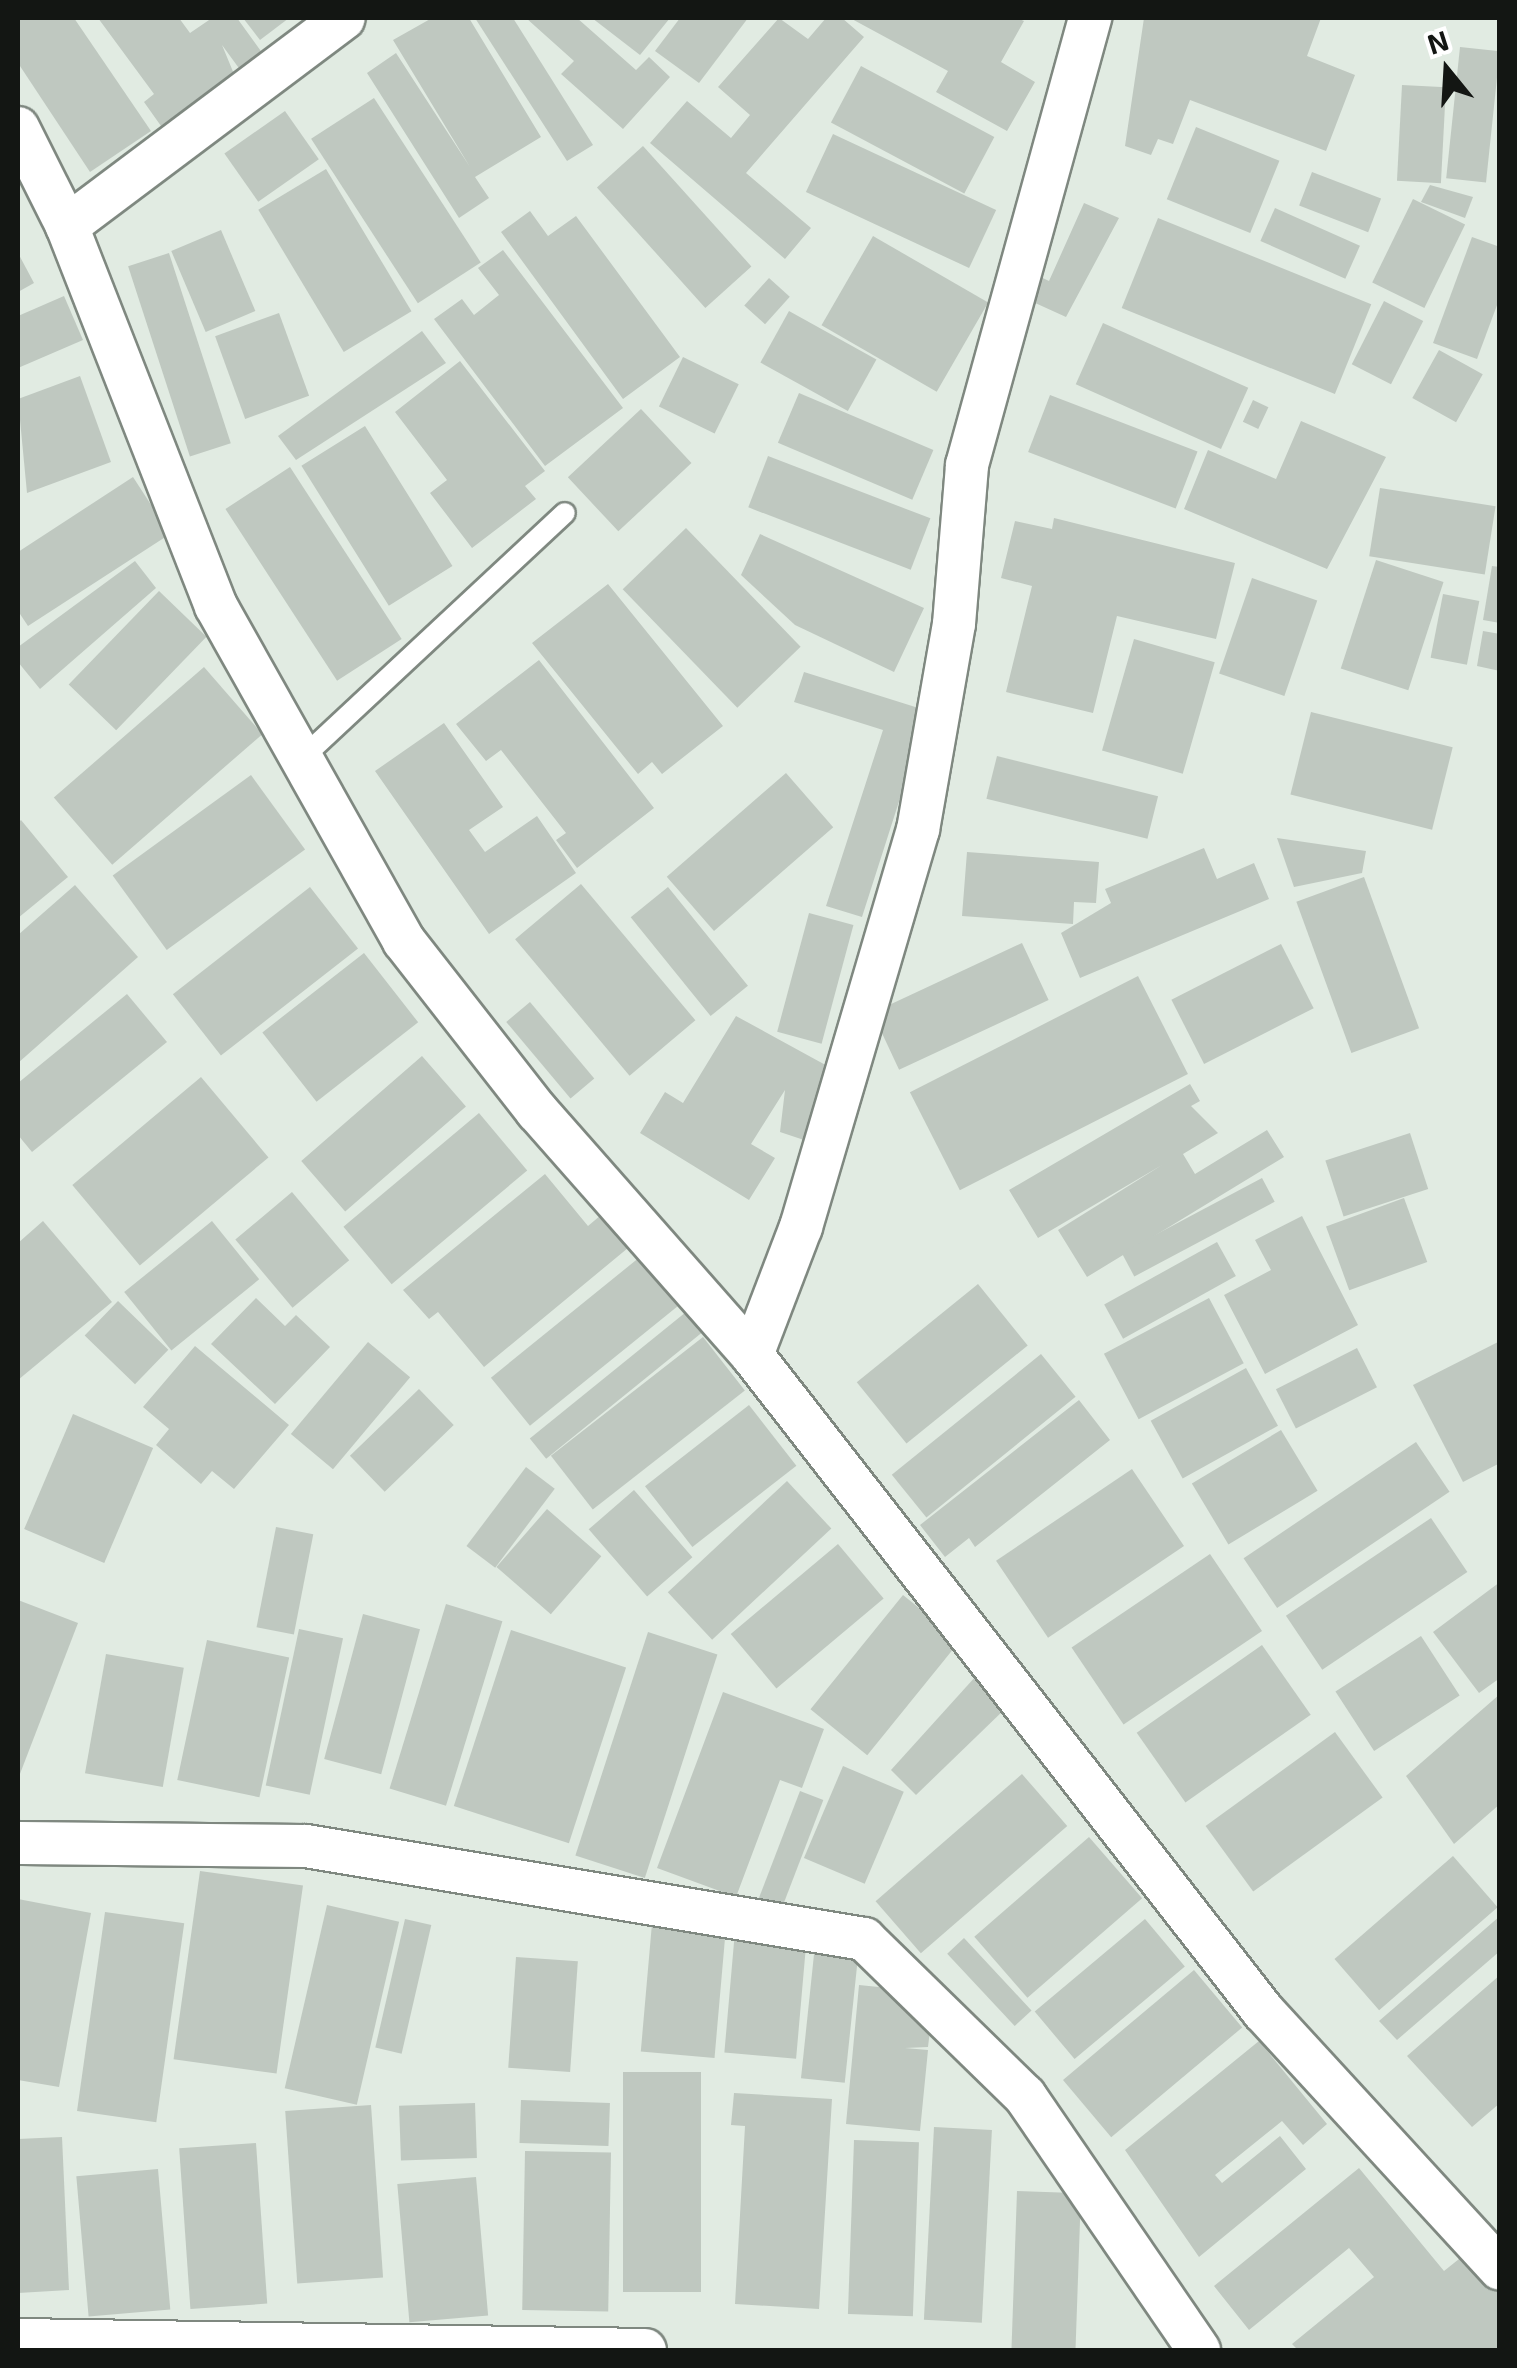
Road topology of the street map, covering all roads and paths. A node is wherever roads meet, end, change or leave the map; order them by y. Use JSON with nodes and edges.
{"nodes":[{"id":1,"x":344,"y":18,"type":"edge"},
{"id":2,"x":1090,"y":18,"type":"edge"},
{"id":3,"x":18,"y":128,"type":"edge"},
{"id":4,"x":66,"y":226,"type":"junction"},
{"id":5,"x":565,"y":512,"type":"dead end"},
{"id":6,"x":298,"y":761,"type":"junction"},
{"id":7,"x":752,"y":1356,"type":"junction"},
{"id":8,"x":18,"y":1843,"type":"edge"},
{"id":9,"x":1500,"y":2268,"type":"edge"},
{"id":10,"x":18,"y":2340,"type":"edge"},
{"id":11,"x":645,"y":2350,"type":"edge"},
{"id":12,"x":1200,"y":2350,"type":"edge"}],
"edges":[{"from":1,"to":4,"type":"street"},
{"from":2,"to":7,"type":"street"},
{"from":3,"to":4,"type":"street"},
{"from":4,"to":6,"type":"street"},
{"from":5,"to":6,"type":"lane"},
{"from":6,"to":7,"type":"street"},
{"from":7,"to":9,"type":"street"},
{"from":8,"to":12,"type":"street"},
{"from":10,"to":11,"type":"street"}]}
